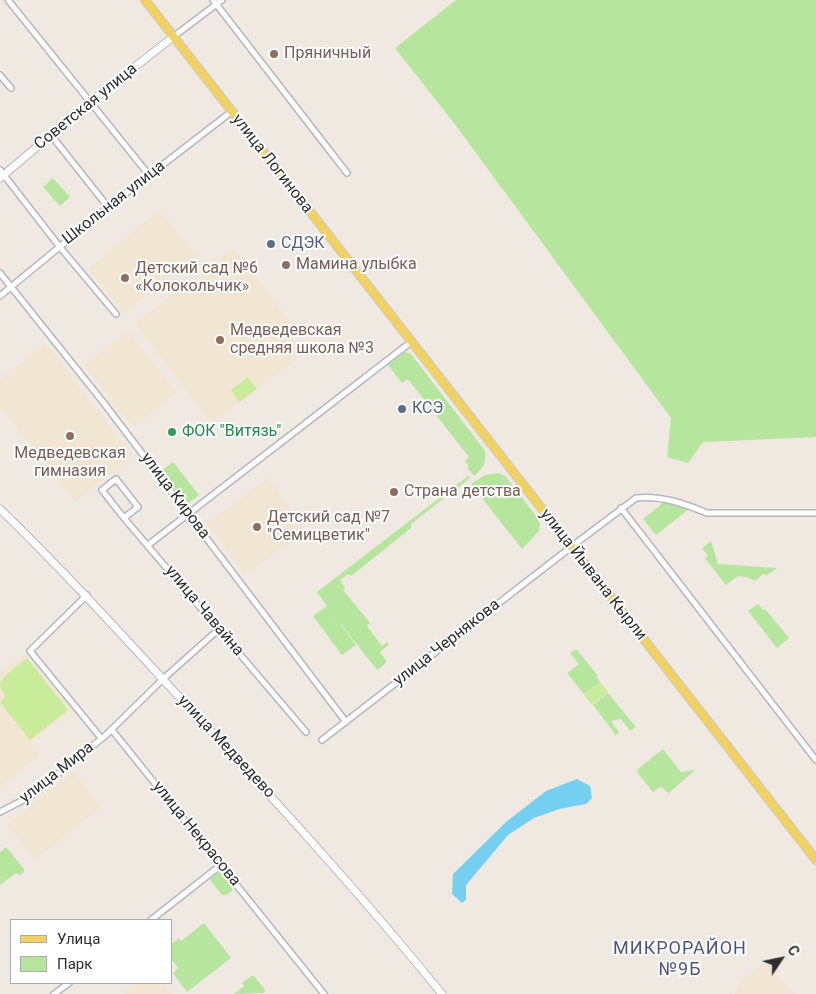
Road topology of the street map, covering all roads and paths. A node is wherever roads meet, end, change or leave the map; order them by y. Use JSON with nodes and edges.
{"nodes":[{"id":1,"x":8,"y":0,"type":"edge"},
{"id":2,"x":145,"y":0,"type":"edge"},
{"id":3,"x":222,"y":0,"type":"edge"},
{"id":4,"x":214,"y":2,"type":"edge"},
{"id":5,"x":173,"y":36,"type":"junction"},
{"id":6,"x":0,"y":75,"type":"edge"},
{"id":7,"x":11,"y":88,"type":"dead end"},
{"id":8,"x":90,"y":102,"type":"junction"},
{"id":9,"x":231,"y":112,"type":"junction"},
{"id":10,"x":51,"y":135,"type":"junction"},
{"id":11,"x":347,"y":173,"type":"dead end"},
{"id":12,"x":1,"y":175,"type":"edge"},
{"id":13,"x":149,"y":175,"type":"junction"},
{"id":14,"x":108,"y":206,"type":"junction"},
{"id":15,"x":59,"y":246,"type":"junction"},
{"id":16,"x":0,"y":273,"type":"edge"},
{"id":17,"x":11,"y":287,"type":"junction"},
{"id":18,"x":371,"y":290,"type":"joint"},
{"id":19,"x":0,"y":296,"type":"edge"},
{"id":20,"x":116,"y":314,"type":"dead end"},
{"id":21,"x":411,"y":342,"type":"junction"},
{"id":22,"x":621,"y":508,"type":"junction"},
{"id":23,"x":0,"y":509,"type":"edge"},
{"id":24,"x":816,"y":512,"type":"edge"},
{"id":25,"x":189,"y":514,"type":"junction"},
{"id":26,"x":124,"y":518,"type":"junction"},
{"id":27,"x":148,"y":544,"type":"junction"},
{"id":28,"x":571,"y":547,"type":"junction"},
{"id":29,"x":87,"y":595,"type":"junction"},
{"id":30,"x":219,"y":629,"type":"junction"},
{"id":31,"x":163,"y":679,"type":"junction"},
{"id":32,"x":346,"y":722,"type":"junction"},
{"id":33,"x":112,"y":730,"type":"junction"},
{"id":34,"x":306,"y":732,"type":"dead end"},
{"id":35,"x":101,"y":738,"type":"junction"},
{"id":36,"x":322,"y":740,"type":"dead end"},
{"id":37,"x":816,"y":760,"type":"edge"},
{"id":38,"x":0,"y":812,"type":"edge"},
{"id":39,"x":816,"y":860,"type":"edge"},
{"id":40,"x":221,"y":864,"type":"junction"},
{"id":41,"x":152,"y":919,"type":"edge"},
{"id":42,"x":68,"y":984,"type":"edge"},
{"id":43,"x":54,"y":994,"type":"edge"},
{"id":44,"x":324,"y":994,"type":"edge"},
{"id":45,"x":442,"y":994,"type":"edge"}],
"edges":[{"from":1,"to":8,"type":"street"},
{"from":2,"to":5,"type":"main road","name":"улица Логинова"},
{"from":3,"to":4,"type":"street"},
{"from":4,"to":5,"type":"street"},
{"from":4,"to":11,"type":"street"},
{"from":5,"to":8,"type":"street","name":"Советская улица"},
{"from":5,"to":9,"type":"main road","name":"улица Логинова"},
{"from":6,"to":7,"type":"street"},
{"from":8,"to":10,"type":"street","name":"Советская улица"},
{"from":8,"to":13,"type":"street"},
{"from":9,"to":13,"type":"street","name":"Школьная улица"},
{"from":9,"to":18,"type":"main road","name":"улица Логинова"},
{"from":10,"to":12,"type":"street","name":"Советская улица"},
{"from":10,"to":14,"type":"street"},
{"from":12,"to":15,"type":"street"},
{"from":13,"to":14,"type":"street","name":"Школьная улица"},
{"from":14,"to":15,"type":"street","name":"Школьная улица"},
{"from":15,"to":17,"type":"street","name":"Школьная улица"},
{"from":15,"to":20,"type":"street"},
{"from":16,"to":17,"type":"street","name":"улица Кирова"},
{"from":17,"to":19,"type":"street","name":"Школьная улица"},
{"from":17,"to":25,"type":"street","name":"улица Кирова"},
{"from":18,"to":21,"type":"main road","name":"улица Йывана Кырли"},
{"from":21,"to":25,"type":"street"},
{"from":21,"to":28,"type":"main road","name":"улица Йывана Кырли"},
{"from":22,"to":24,"type":"street","name":"улица Чернякова"},
{"from":22,"to":28,"type":"street","name":"улица Чернякова"},
{"from":22,"to":37,"type":"street"},
{"from":23,"to":29,"type":"street","name":"улица Медведево"},
{"from":25,"to":27,"type":"street"},
{"from":25,"to":32,"type":"street","name":"улица Кирова"},
{"from":26,"to":26,"type":"street","name":"улица Чавайна"},
{"from":26,"to":27,"type":"street","name":"улица Чавайна"},
{"from":27,"to":30,"type":"street","name":"улица Чавайна"},
{"from":28,"to":32,"type":"street","name":"улица Чернякова"},
{"from":28,"to":39,"type":"main road","name":"улица Йывана Кырли"},
{"from":29,"to":31,"type":"street","name":"улица Медведево"},
{"from":29,"to":35,"type":"street"},
{"from":30,"to":31,"type":"street"},
{"from":30,"to":34,"type":"street","name":"улица Чавайна"},
{"from":31,"to":33,"type":"street"},
{"from":31,"to":45,"type":"street","name":"улица Медведево"},
{"from":32,"to":36,"type":"street","name":"улица Чернякова"},
{"from":33,"to":35,"type":"street","name":"улица Мира"},
{"from":33,"to":40,"type":"street","name":"улица Некрасова"},
{"from":35,"to":38,"type":"street","name":"улица Мира"},
{"from":40,"to":41,"type":"street"},
{"from":40,"to":44,"type":"street","name":"улица Некрасова"},
{"from":42,"to":43,"type":"street"}]}
